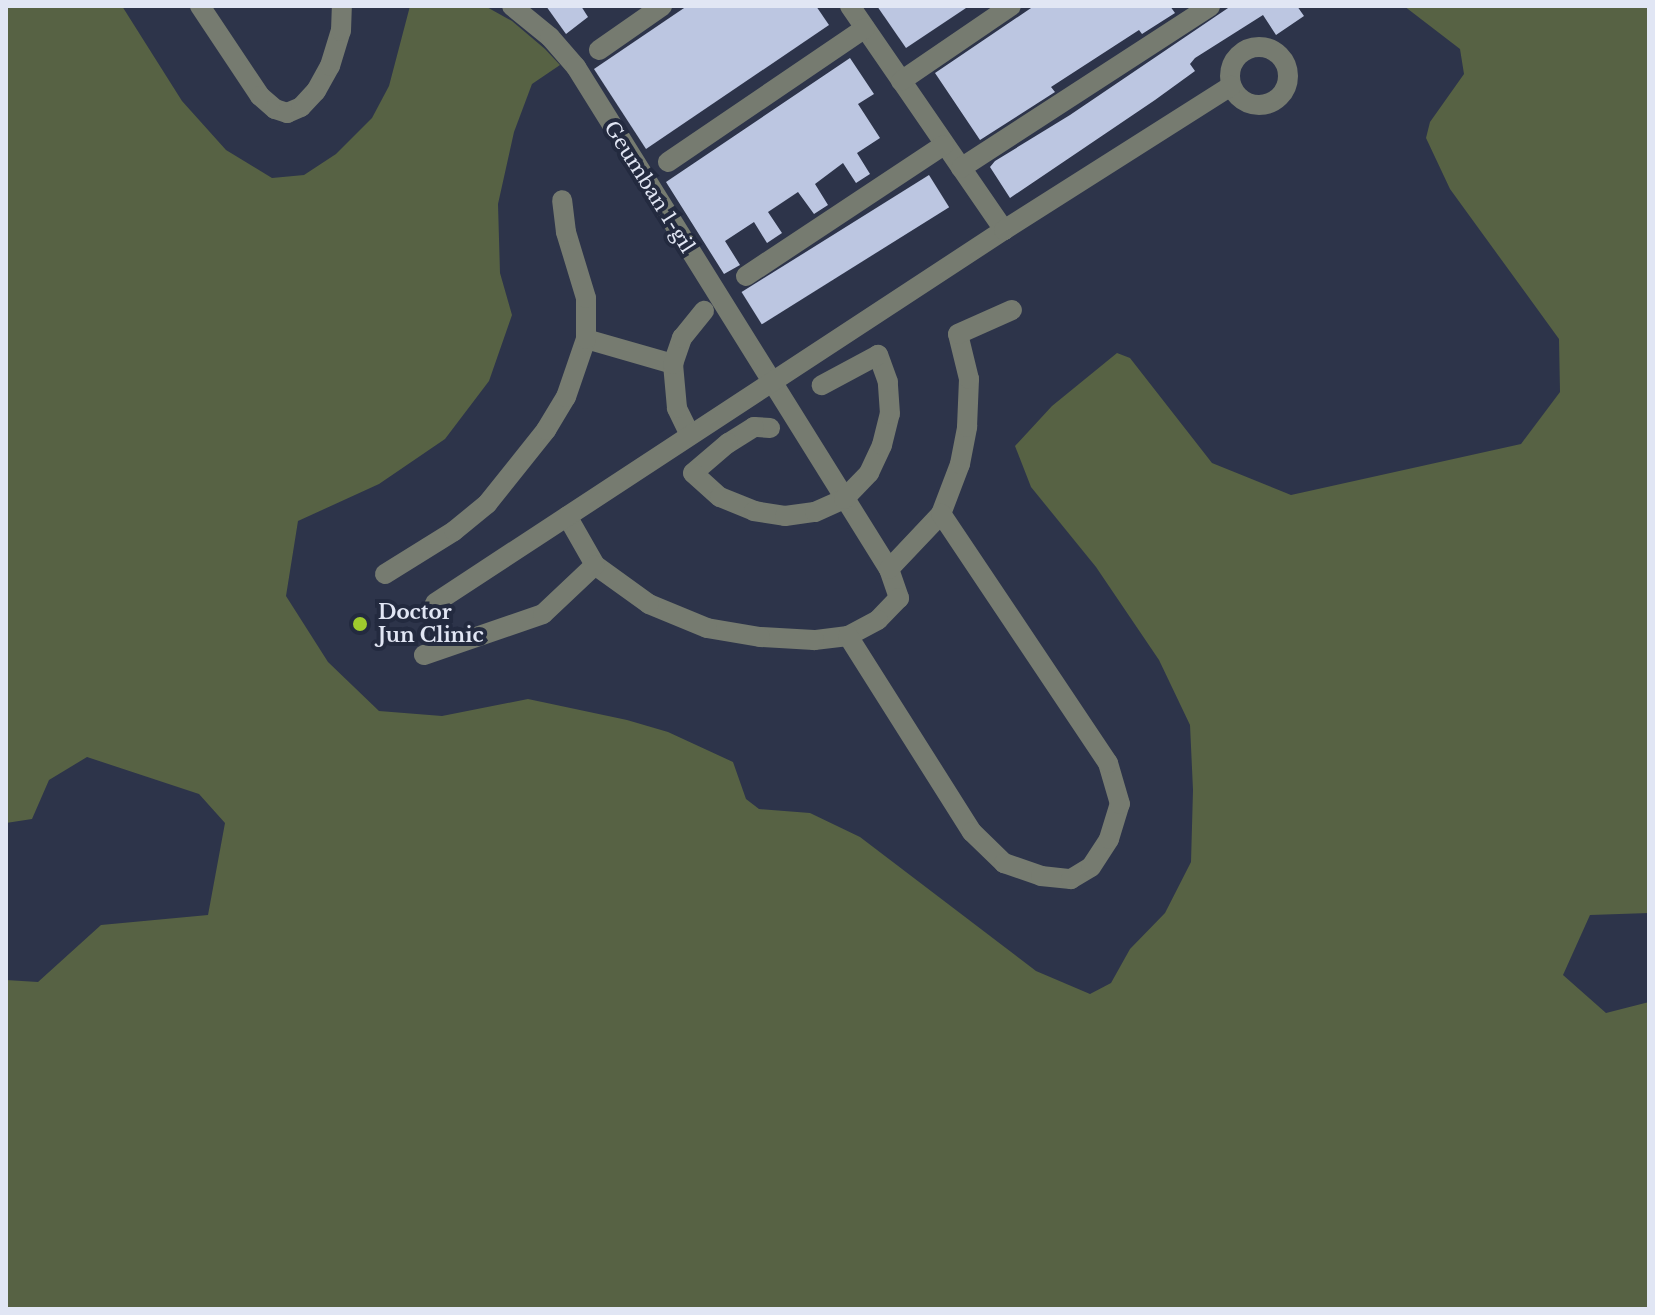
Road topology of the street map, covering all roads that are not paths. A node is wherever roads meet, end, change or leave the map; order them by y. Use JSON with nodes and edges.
{"nodes":[{"id":1,"x":200,"y":6,"type":"edge"},
{"id":2,"x":342,"y":6,"type":"edge"},
{"id":3,"x":512,"y":6,"type":"edge"},
{"id":4,"x":662,"y":6,"type":"edge"},
{"id":5,"x":850,"y":6,"type":"edge"},
{"id":6,"x":1011,"y":6,"type":"edge"},
{"id":7,"x":1200,"y":9,"type":"edge"},
{"id":8,"x":865,"y":28,"type":"junction"},
{"id":9,"x":599,"y":50,"type":"dead end"},
{"id":10,"x":901,"y":81,"type":"junction"},
{"id":11,"x":1231,"y":86,"type":"dead end"},
{"id":12,"x":944,"y":145,"type":"junction"},
{"id":13,"x":668,"y":162,"type":"dead end"},
{"id":14,"x":961,"y":168,"type":"junction"},
{"id":15,"x":562,"y":200,"type":"dead end"},
{"id":16,"x":1004,"y":230,"type":"junction"},
{"id":17,"x":746,"y":276,"type":"dead end"},
{"id":18,"x":1012,"y":310,"type":"dead end"},
{"id":19,"x":704,"y":311,"type":"dead end"},
{"id":20,"x":586,"y":339,"type":"junction"},
{"id":21,"x":673,"y":364,"type":"junction"},
{"id":22,"x":771,"y":383,"type":"junction"},
{"id":23,"x":822,"y":385,"type":"dead end"},
{"id":24,"x":770,"y":428,"type":"dead end"},
{"id":25,"x":690,"y":435,"type":"junction"},
{"id":26,"x":844,"y":499,"type":"junction"},
{"id":27,"x":941,"y":514,"type":"junction"},
{"id":28,"x":567,"y":516,"type":"junction"},
{"id":29,"x":595,"y":565,"type":"junction"},
{"id":30,"x":889,"y":569,"type":"junction"},
{"id":31,"x":385,"y":574,"type":"dead end"},
{"id":32,"x":435,"y":603,"type":"dead end"},
{"id":33,"x":848,"y":636,"type":"junction"},
{"id":34,"x":424,"y":655,"type":"dead end"}],
"edges":[{"from":1,"to":2,"type":"street"},
{"from":3,"to":22,"type":"street","name":"Geumban 1-gil"},
{"from":4,"to":9,"type":"street"},
{"from":5,"to":8,"type":"street"},
{"from":6,"to":10,"type":"street"},
{"from":7,"to":14,"type":"street"},
{"from":8,"to":10,"type":"street"},
{"from":8,"to":13,"type":"street"},
{"from":10,"to":12,"type":"street"},
{"from":11,"to":16,"type":"street"},
{"from":12,"to":14,"type":"street"},
{"from":12,"to":17,"type":"street"},
{"from":14,"to":16,"type":"street"},
{"from":15,"to":20,"type":"street"},
{"from":16,"to":22,"type":"street"},
{"from":18,"to":27,"type":"street"},
{"from":19,"to":21,"type":"street"},
{"from":20,"to":21,"type":"street"},
{"from":20,"to":31,"type":"street"},
{"from":21,"to":25,"type":"street"},
{"from":22,"to":25,"type":"street"},
{"from":22,"to":26,"type":"street","name":"Geumban 1-gil"},
{"from":23,"to":26,"type":"street"},
{"from":24,"to":26,"type":"street"},
{"from":25,"to":28,"type":"street"},
{"from":26,"to":30,"type":"street","name":"Geumban 1-gil"},
{"from":27,"to":30,"type":"street"},
{"from":27,"to":33,"type":"street"},
{"from":28,"to":29,"type":"street"},
{"from":28,"to":32,"type":"street"},
{"from":29,"to":33,"type":"street"},
{"from":29,"to":34,"type":"street"},
{"from":30,"to":33,"type":"street"}]}
